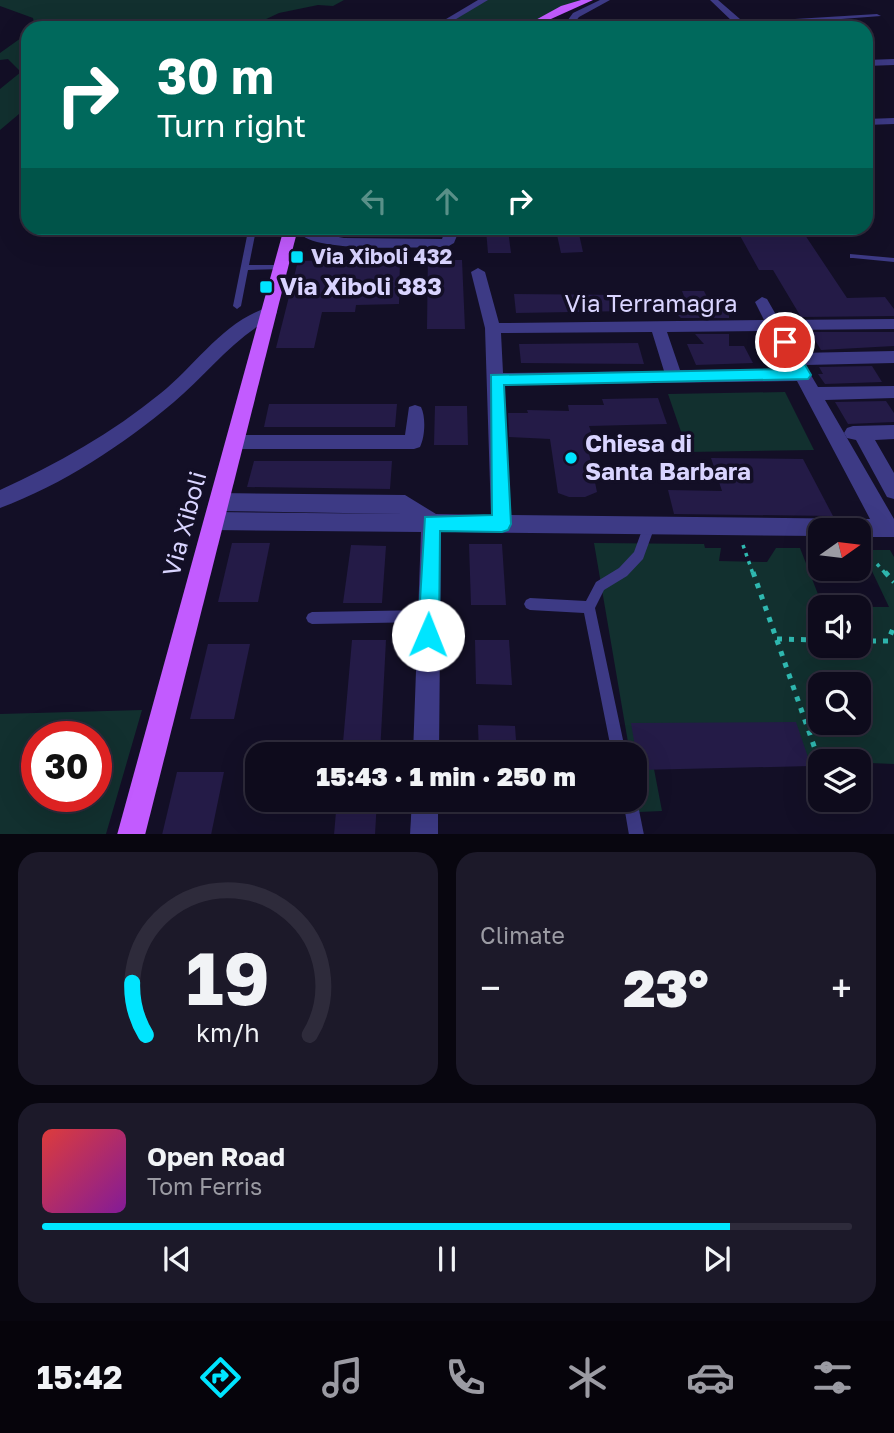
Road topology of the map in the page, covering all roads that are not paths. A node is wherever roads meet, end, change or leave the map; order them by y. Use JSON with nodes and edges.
{"nodes":[{"id":1,"x":484,"y":0,"type":"edge"},
{"id":2,"x":589,"y":0,"type":"edge"},
{"id":3,"x":606,"y":0,"type":"edge"},
{"id":4,"x":714,"y":0,"type":"edge"},
{"id":5,"x":877,"y":16,"type":"dead end"},
{"id":6,"x":447,"y":21,"type":"edge"},
{"id":7,"x":539,"y":21,"type":"edge"},
{"id":8,"x":571,"y":21,"type":"edge"},
{"id":9,"x":737,"y":21,"type":"edge"},
{"id":10,"x":796,"y":21,"type":"edge"},
{"id":11,"x":894,"y":62,"type":"edge"},
{"id":12,"x":873,"y":64,"type":"edge"},
{"id":13,"x":894,"y":121,"type":"edge"},
{"id":14,"x":873,"y":122,"type":"edge"},
{"id":15,"x":251,"y":235,"type":"edge"},
{"id":16,"x":290,"y":235,"type":"edge"},
{"id":17,"x":305,"y":235,"type":"edge"},
{"id":18,"x":450,"y":235,"type":"edge"},
{"id":19,"x":310,"y":236,"type":"joint"},
{"id":20,"x":853,"y":256,"type":"dead end"},
{"id":21,"x":894,"y":260,"type":"edge"},
{"id":22,"x":282,"y":267,"type":"junction"},
{"id":23,"x":244,"y":268,"type":"junction"},
{"id":24,"x":478,"y":272,"type":"dead end"},
{"id":25,"x":762,"y":302,"type":"dead end"},
{"id":26,"x":237,"y":306,"type":"dead end"},
{"id":27,"x":270,"y":312,"type":"junction"},
{"id":28,"x":894,"y":324,"type":"edge"},
{"id":29,"x":658,"y":326,"type":"junction"},
{"id":30,"x":776,"y":326,"type":"junction"},
{"id":31,"x":493,"y":328,"type":"junction"},
{"id":32,"x":894,"y":357,"type":"edge"},
{"id":33,"x":794,"y":359,"type":"junction"},
{"id":34,"x":803,"y":375,"type":"junction"},
{"id":35,"x":674,"y":377,"type":"junction"},
{"id":36,"x":496,"y":379,"type":"junction"},
{"id":37,"x":894,"y":392,"type":"edge"},
{"id":38,"x":814,"y":394,"type":"junction"},
{"id":39,"x":415,"y":412,"type":"dead end"},
{"id":40,"x":862,"y":432,"type":"junction"},
{"id":41,"x":894,"y":432,"type":"edge"},
{"id":42,"x":835,"y":433,"type":"junction"},
{"id":43,"x":236,"y":442,"type":"junction"},
{"id":44,"x":861,"y":480,"type":"junction"},
{"id":45,"x":892,"y":483,"type":"edge"},
{"id":46,"x":0,"y":499,"type":"edge"},
{"id":47,"x":217,"y":512,"type":"junction"},
{"id":48,"x":431,"y":522,"type":"junction"},
{"id":49,"x":502,"y":524,"type":"junction"},
{"id":50,"x":649,"y":526,"type":"junction"},
{"id":51,"x":890,"y":528,"type":"edge"},
{"id":52,"x":530,"y":604,"type":"dead end"},
{"id":53,"x":589,"y":607,"type":"junction"},
{"id":54,"x":313,"y":618,"type":"dead end"},
{"id":55,"x":429,"y":625,"type":"junction"},
{"id":56,"x":426,"y":742,"type":"edge"},
{"id":57,"x":617,"y":742,"type":"edge"},
{"id":58,"x":425,"y":812,"type":"edge"},
{"id":59,"x":632,"y":812,"type":"edge"},
{"id":60,"x":131,"y":834,"type":"edge"},
{"id":61,"x":424,"y":834,"type":"edge"},
{"id":62,"x":637,"y":834,"type":"edge"}],
"edges":[{"from":1,"to":6,"type":"street"},
{"from":2,"to":7,"type":"main road"},
{"from":3,"to":8,"type":"street"},
{"from":4,"to":9,"type":"street"},
{"from":5,"to":10,"type":"street"},
{"from":11,"to":12,"type":"street"},
{"from":13,"to":14,"type":"street"},
{"from":15,"to":23,"type":"lane"},
{"from":16,"to":22,"type":"main road","name":"Via Xiboli"},
{"from":17,"to":19,"type":"street"},
{"from":18,"to":19,"type":"street"},
{"from":20,"to":21,"type":"lane"},
{"from":22,"to":23,"type":"lane"},
{"from":22,"to":27,"type":"main road","name":"Via Xiboli"},
{"from":23,"to":26,"type":"lane"},
{"from":24,"to":31,"type":"street"},
{"from":25,"to":30,"type":"street"},
{"from":27,"to":43,"type":"main road","name":"Via Xiboli"},
{"from":27,"to":46,"type":"street"},
{"from":28,"to":30,"type":"street","name":"Via Terramagra"},
{"from":29,"to":30,"type":"street","name":"Via Terramagra"},
{"from":29,"to":31,"type":"street","name":"Via Terramagra"},
{"from":29,"to":35,"type":"street"},
{"from":30,"to":33,"type":"street"},
{"from":31,"to":36,"type":"street"},
{"from":32,"to":33,"type":"street"},
{"from":33,"to":34,"type":"street"},
{"from":34,"to":35,"type":"street"},
{"from":34,"to":38,"type":"street"},
{"from":35,"to":36,"type":"street"},
{"from":36,"to":49,"type":"street"},
{"from":37,"to":38,"type":"street"},
{"from":38,"to":42,"type":"street"},
{"from":39,"to":43,"type":"street"},
{"from":40,"to":41,"type":"street"},
{"from":40,"to":42,"type":"street"},
{"from":40,"to":45,"type":"street"},
{"from":42,"to":44,"type":"street"},
{"from":43,"to":47,"type":"main road","name":"Via Xiboli"},
{"from":44,"to":45,"type":"street"},
{"from":44,"to":51,"type":"street"},
{"from":47,"to":48,"type":"street"},
{"from":47,"to":60,"type":"main road","name":"Via Xiboli"},
{"from":48,"to":49,"type":"street"},
{"from":48,"to":55,"type":"street"},
{"from":49,"to":50,"type":"street"},
{"from":50,"to":51,"type":"street"},
{"from":50,"to":53,"type":"lane"},
{"from":52,"to":53,"type":"lane"},
{"from":53,"to":57,"type":"lane"},
{"from":54,"to":55,"type":"lane"},
{"from":55,"to":56,"type":"street"},
{"from":58,"to":61,"type":"street"},
{"from":59,"to":62,"type":"lane"}]}
